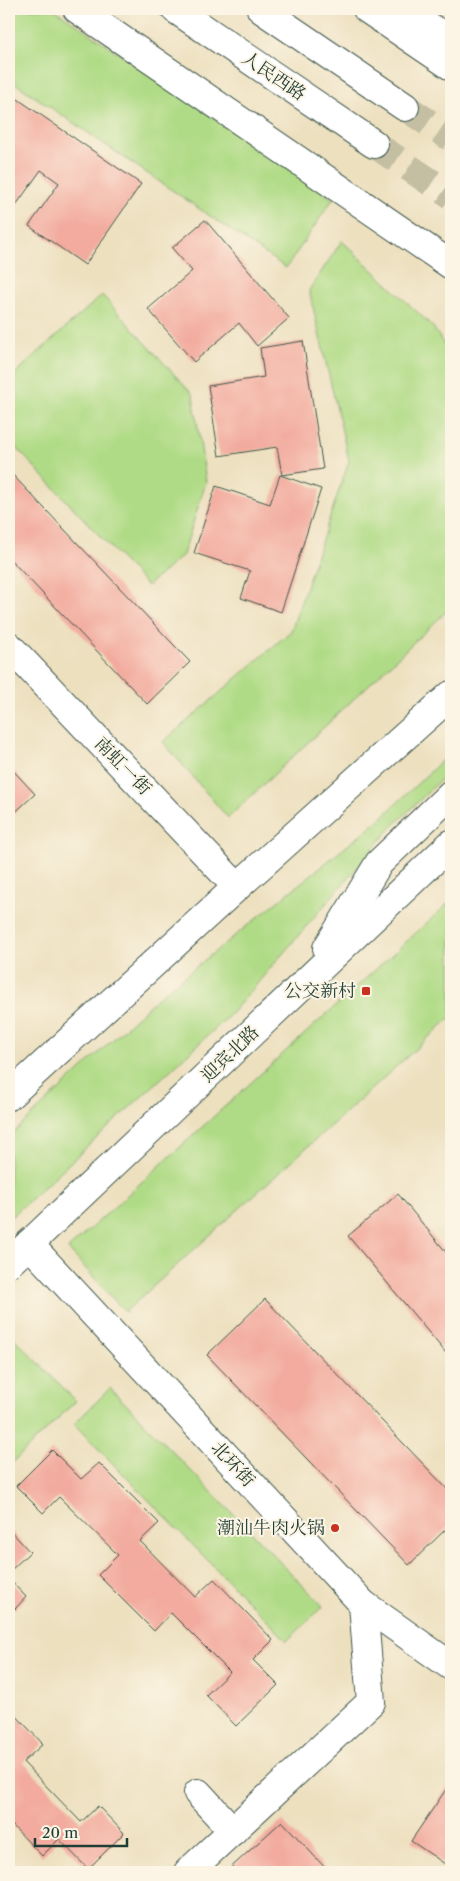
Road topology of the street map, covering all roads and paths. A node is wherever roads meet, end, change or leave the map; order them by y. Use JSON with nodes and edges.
{"nodes":[{"id":1,"x":78,"y":9,"type":"edge"},
{"id":2,"x":175,"y":9,"type":"edge"},
{"id":3,"x":261,"y":9,"type":"edge"},
{"id":4,"x":367,"y":9,"type":"edge"},
{"id":5,"x":397,"y":9,"type":"edge"},
{"id":6,"x":451,"y":39,"type":"edge"},
{"id":7,"x":451,"y":66,"type":"edge"},
{"id":8,"x":405,"y":107,"type":"tunnel mouth"},
{"id":9,"x":374,"y":144,"type":"tunnel mouth"},
{"id":10,"x":336,"y":186,"type":"junction"},
{"id":11,"x":451,"y":266,"type":"edge"},
{"id":12,"x":451,"y":283,"type":"edge"},
{"id":13,"x":9,"y":646,"type":"edge"},
{"id":14,"x":451,"y":673,"type":"edge"},
{"id":15,"x":451,"y":695,"type":"edge"},
{"id":16,"x":370,"y":768,"type":"junction"},
{"id":17,"x":451,"y":794,"type":"edge"},
{"id":18,"x":451,"y":844,"type":"edge"},
{"id":19,"x":237,"y":886,"type":"junction"},
{"id":20,"x":308,"y":979,"type":"junction"},
{"id":21,"x":9,"y":1096,"type":"edge"},
{"id":22,"x":29,"y":1244,"type":"junction"},
{"id":23,"x":9,"y":1263,"type":"edge"},
{"id":24,"x":363,"y":1604,"type":"junction"},
{"id":25,"x":451,"y":1666,"type":"edge"},
{"id":26,"x":198,"y":1793,"type":"dead end"},
{"id":27,"x":233,"y":1831,"type":"junction"},
{"id":28,"x":188,"y":1872,"type":"edge"}],
"edges":[{"from":1,"to":10,"type":"main road"},
{"from":2,"to":9,"type":"main road","name":"人民西路"},
{"from":3,"to":8,"type":"main road"},
{"from":4,"to":7,"type":"main road"},
{"from":5,"to":6,"type":"main road"},
{"from":10,"to":11,"type":"main road"},
{"from":10,"to":12,"type":"main road"},
{"from":13,"to":19,"type":"main road","name":"南虹一街"},
{"from":14,"to":16,"type":"main road"},
{"from":15,"to":16,"type":"main road"},
{"from":16,"to":19,"type":"main road"},
{"from":17,"to":20,"type":"main road"},
{"from":18,"to":20,"type":"main road","name":"迎宾北路"},
{"from":19,"to":21,"type":"main road"},
{"from":20,"to":22,"type":"main road","name":"迎宾北路"},
{"from":22,"to":23,"type":"main road","name":"迎宾北路"},
{"from":22,"to":24,"type":"main road","name":"北环街"},
{"from":24,"to":25,"type":"main road","name":"北环街"},
{"from":24,"to":27,"type":"main road"},
{"from":26,"to":27,"type":"main road"},
{"from":27,"to":28,"type":"main road"}]}
